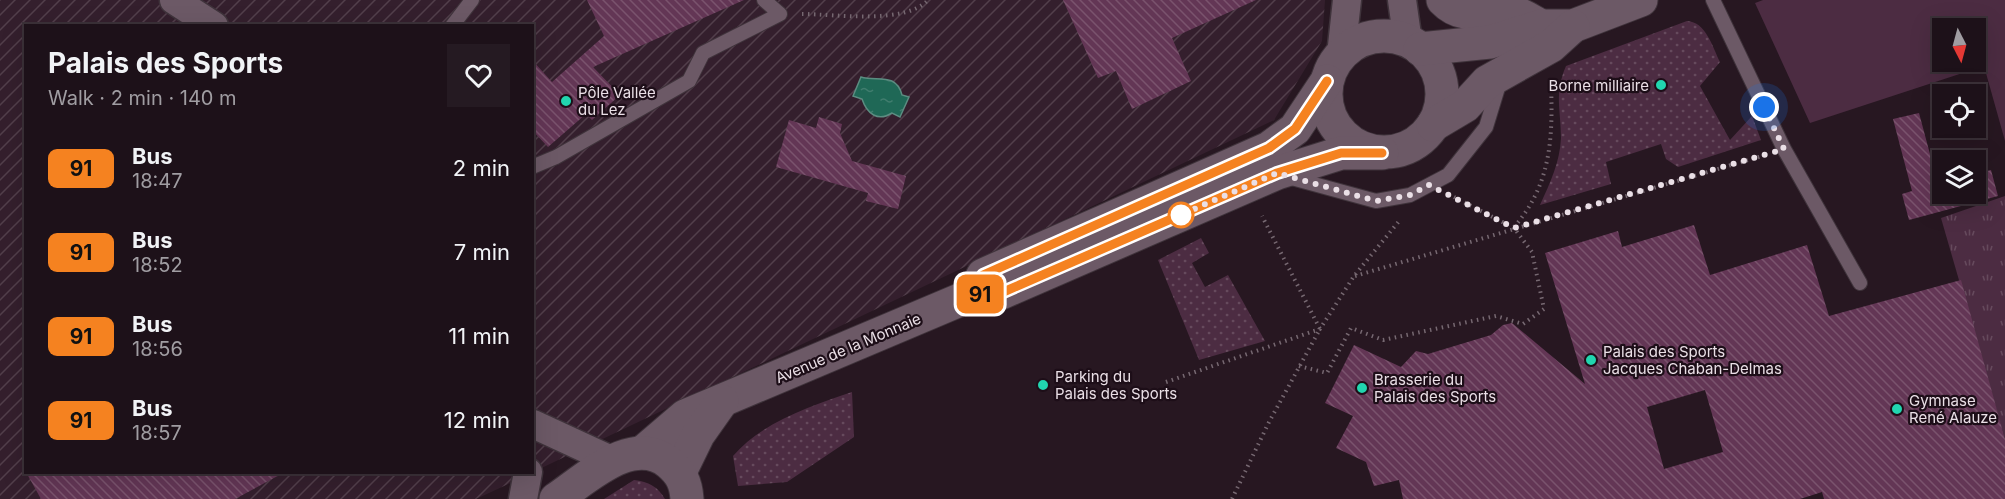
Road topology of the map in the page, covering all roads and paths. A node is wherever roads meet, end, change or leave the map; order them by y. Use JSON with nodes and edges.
{"nodes":[{"id":1,"x":174,"y":0,"type":"edge"},
{"id":2,"x":472,"y":0,"type":"edge"},
{"id":3,"x":764,"y":0,"type":"edge"},
{"id":4,"x":928,"y":0,"type":"edge"},
{"id":5,"x":1347,"y":0,"type":"edge"},
{"id":6,"x":1401,"y":0,"type":"edge"},
{"id":7,"x":1443,"y":0,"type":"edge"},
{"id":8,"x":1641,"y":0,"type":"edge"},
{"id":9,"x":1713,"y":0,"type":"edge"},
{"id":10,"x":780,"y":14,"type":"junction"},
{"id":11,"x":211,"y":24,"type":"edge"},
{"id":12,"x":454,"y":24,"type":"edge"},
{"id":13,"x":1542,"y":38,"type":"junction"},
{"id":14,"x":1414,"y":45,"type":"junction"},
{"id":15,"x":1334,"y":68,"type":"junction"},
{"id":16,"x":1502,"y":71,"type":"junction"},
{"id":17,"x":1433,"y":125,"type":"junction"},
{"id":18,"x":1784,"y":149,"type":"junction"},
{"id":19,"x":1382,"y":153,"type":"junction"},
{"id":20,"x":534,"y":166,"type":"edge"},
{"id":21,"x":1277,"y":173,"type":"junction"},
{"id":22,"x":1429,"y":185,"type":"junction"},
{"id":23,"x":1256,"y":206,"type":"dead end"},
{"id":24,"x":1514,"y":228,"type":"junction"},
{"id":25,"x":1354,"y":276,"type":"junction"},
{"id":26,"x":1860,"y":283,"type":"dead end"},
{"id":27,"x":974,"y":294,"type":"junction"},
{"id":28,"x":1320,"y":329,"type":"junction"},
{"id":29,"x":1299,"y":366,"type":"junction"},
{"id":30,"x":1166,"y":382,"type":"dead end"},
{"id":31,"x":722,"y":401,"type":"junction"},
{"id":32,"x":534,"y":424,"type":"edge"},
{"id":33,"x":628,"y":456,"type":"junction"},
{"id":34,"x":528,"y":474,"type":"edge"},
{"id":35,"x":683,"y":486,"type":"edge"},
{"id":36,"x":523,"y":499,"type":"edge"},
{"id":37,"x":556,"y":499,"type":"edge"},
{"id":38,"x":1232,"y":499,"type":"edge"}],
"edges":[{"from":1,"to":11,"type":"street"},
{"from":2,"to":12,"type":"lane"},
{"from":3,"to":10,"type":"lane"},
{"from":4,"to":10,"type":"path"},
{"from":5,"to":15,"type":"street"},
{"from":6,"to":14,"type":"street"},
{"from":7,"to":13,"type":"street"},
{"from":8,"to":13,"type":"street"},
{"from":9,"to":18,"type":"lane"},
{"from":10,"to":20,"type":"lane"},
{"from":13,"to":14,"type":"street"},
{"from":13,"to":16,"type":"street"},
{"from":13,"to":24,"type":"path"},
{"from":14,"to":15,"type":"street"},
{"from":14,"to":17,"type":"street"},
{"from":15,"to":19,"type":"street"},
{"from":15,"to":27,"type":"street","name":"Avenue de la Monnaie"},
{"from":16,"to":17,"type":"street"},
{"from":16,"to":22,"type":"lane"},
{"from":17,"to":19,"type":"street"},
{"from":18,"to":24,"type":"path"},
{"from":18,"to":26,"type":"lane"},
{"from":19,"to":21,"type":"street","name":"Avenue de la Monnaie"},
{"from":21,"to":22,"type":"lane"},
{"from":21,"to":27,"type":"street","name":"Avenue de la Monnaie"},
{"from":22,"to":24,"type":"path"},
{"from":22,"to":25,"type":"path"},
{"from":23,"to":28,"type":"path"},
{"from":24,"to":25,"type":"path"},
{"from":24,"to":29,"type":"path"},
{"from":25,"to":28,"type":"path"},
{"from":27,"to":31,"type":"street","name":"Avenue de la Monnaie"},
{"from":28,"to":29,"type":"path"},
{"from":28,"to":30,"type":"path"},
{"from":29,"to":38,"type":"path"},
{"from":31,"to":33,"type":"street","name":"Avenue de la Monnaie"},
{"from":31,"to":35,"type":"street"},
{"from":32,"to":33,"type":"street"},
{"from":33,"to":35,"type":"street"},
{"from":33,"to":37,"type":"street","name":"Avenue de la Monnaie"},
{"from":34,"to":36,"type":"street"}]}
